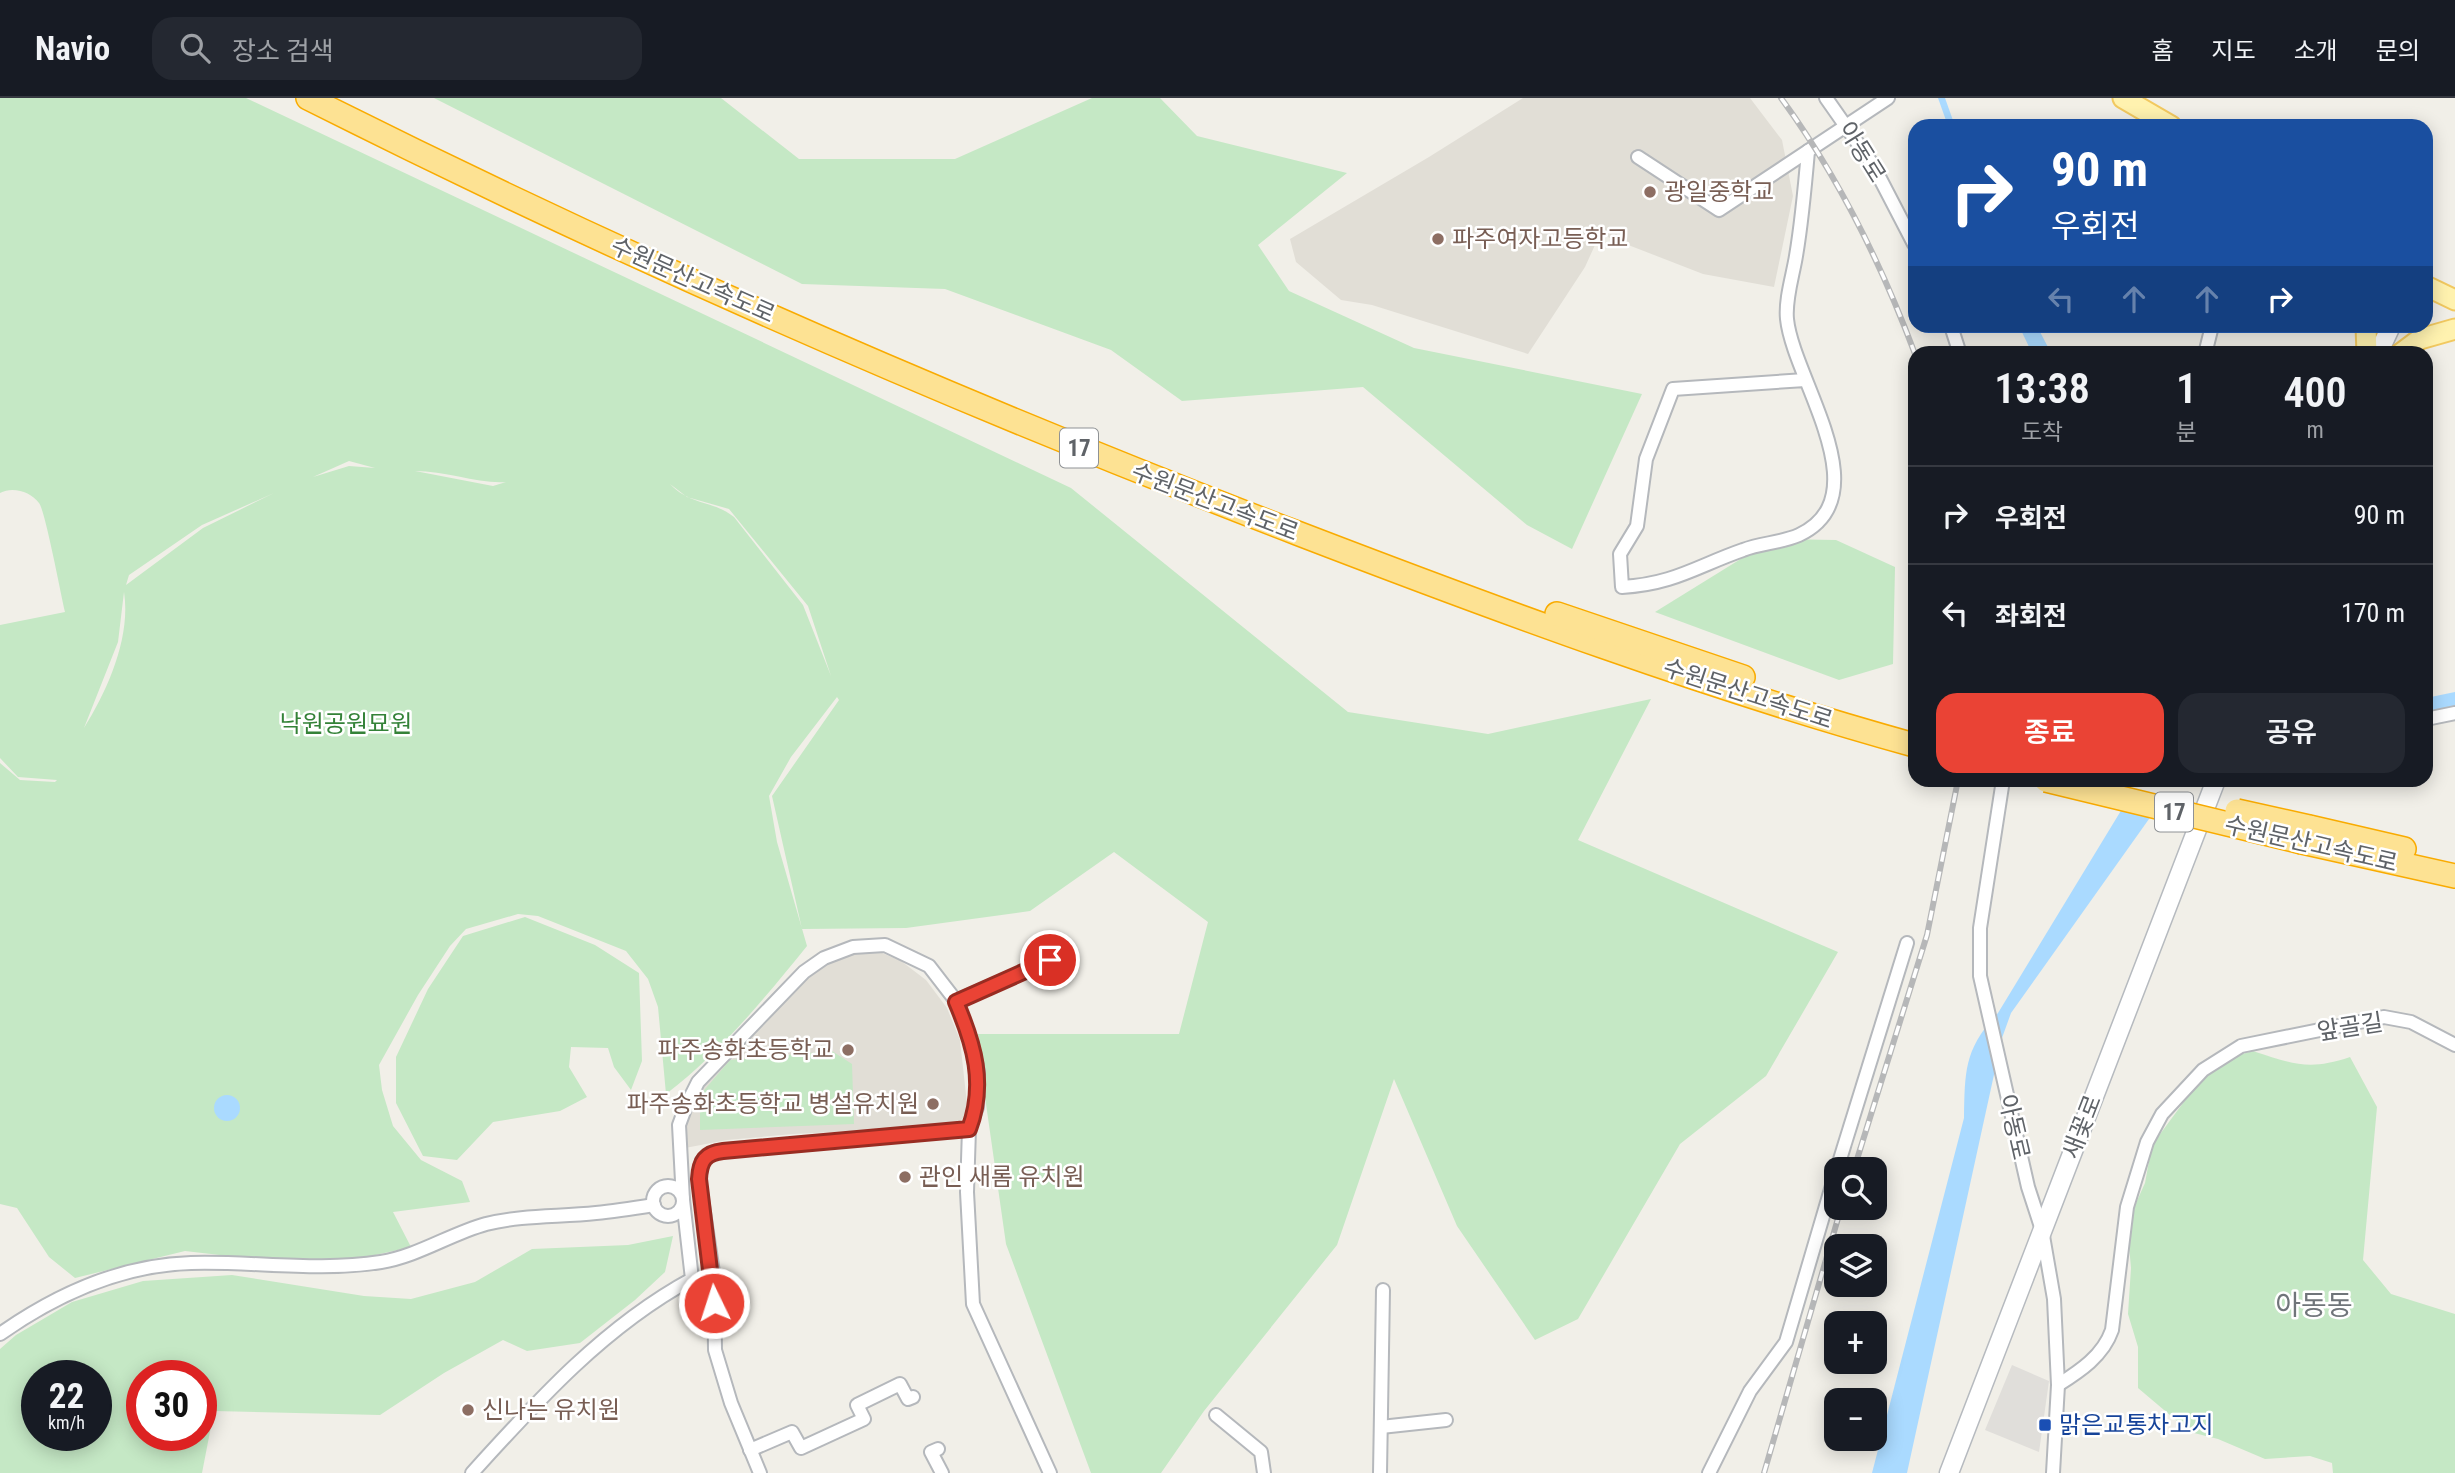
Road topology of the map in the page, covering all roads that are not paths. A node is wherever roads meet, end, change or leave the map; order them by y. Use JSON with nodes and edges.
{"nodes":[{"id":1,"x":309,"y":98,"type":"edge"},
{"id":2,"x":336,"y":98,"type":"edge"},
{"id":3,"x":1826,"y":98,"type":"edge"},
{"id":4,"x":1888,"y":98,"type":"edge"},
{"id":5,"x":2123,"y":98,"type":"edge"},
{"id":6,"x":2159,"y":119,"type":"edge"},
{"id":7,"x":1847,"y":125,"type":"junction"},
{"id":8,"x":1808,"y":151,"type":"junction"},
{"id":9,"x":1638,"y":157,"type":"dead end"},
{"id":10,"x":1908,"y":232,"type":"edge"},
{"id":11,"x":2433,"y":289,"type":"edge"},
{"id":12,"x":2455,"y":300,"type":"edge"},
{"id":13,"x":2455,"y":329,"type":"edge"},
{"id":14,"x":2411,"y":346,"type":"edge"},
{"id":15,"x":1805,"y":380,"type":"junction"},
{"id":16,"x":2455,"y":713,"type":"edge"},
{"id":17,"x":2433,"y":718,"type":"edge"},
{"id":18,"x":1877,"y":727,"type":"junction"},
{"id":19,"x":1908,"y":730,"type":"edge"},
{"id":20,"x":1908,"y":742,"type":"edge"},
{"id":21,"x":2002,"y":787,"type":"edge"},
{"id":22,"x":2079,"y":787,"type":"edge"},
{"id":23,"x":2130,"y":787,"type":"edge"},
{"id":24,"x":2213,"y":787,"type":"edge"},
{"id":25,"x":2305,"y":835,"type":"junction"},
{"id":26,"x":2455,"y":860,"type":"edge"},
{"id":27,"x":2455,"y":876,"type":"edge"},
{"id":28,"x":1907,"y":943,"type":"dead end"},
{"id":29,"x":1050,"y":960,"type":"dead end"},
{"id":30,"x":956,"y":1002,"type":"junction"},
{"id":31,"x":2455,"y":1045,"type":"edge"},
{"id":32,"x":969,"y":1129,"type":"junction"},
{"id":33,"x":1840,"y":1157,"type":"edge"},
{"id":34,"x":683,"y":1200,"type":"junction"},
{"id":35,"x":654,"y":1205,"type":"junction"},
{"id":36,"x":1824,"y":1211,"type":"edge"},
{"id":37,"x":2042,"y":1230,"type":"junction"},
{"id":38,"x":692,"y":1279,"type":"junction"},
{"id":39,"x":714,"y":1279,"type":"junction"},
{"id":40,"x":1382,"y":1290,"type":"dead end"},
{"id":41,"x":0,"y":1334,"type":"edge"},
{"id":42,"x":2058,"y":1385,"type":"junction"},
{"id":43,"x":913,"y":1397,"type":"dead end"},
{"id":44,"x":1216,"y":1415,"type":"dead end"},
{"id":45,"x":1446,"y":1420,"type":"dead end"},
{"id":46,"x":1381,"y":1427,"type":"junction"},
{"id":47,"x":938,"y":1449,"type":"dead end"},
{"id":48,"x":750,"y":1450,"type":"junction"},
{"id":49,"x":472,"y":1473,"type":"edge"},
{"id":50,"x":760,"y":1473,"type":"edge"},
{"id":51,"x":942,"y":1473,"type":"edge"},
{"id":52,"x":1050,"y":1473,"type":"edge"},
{"id":53,"x":1264,"y":1473,"type":"edge"},
{"id":54,"x":1380,"y":1473,"type":"edge"},
{"id":55,"x":1709,"y":1473,"type":"edge"},
{"id":56,"x":1949,"y":1473,"type":"edge"},
{"id":57,"x":2053,"y":1473,"type":"edge"}],
"edges":[{"from":1,"to":18,"type":"highway","name":"수원문산고속도로","number":"17"},
{"from":2,"to":18,"type":"highway","name":"수원문산고속도로","number":"17"},
{"from":3,"to":7,"type":"street","name":"아동로"},
{"from":4,"to":7,"type":"street"},
{"from":5,"to":6,"type":"main road"},
{"from":7,"to":8,"type":"street"},
{"from":7,"to":10,"type":"street","name":"아동로"},
{"from":8,"to":9,"type":"street"},
{"from":8,"to":15,"type":"street"},
{"from":11,"to":12,"type":"main road"},
{"from":13,"to":14,"type":"main road"},
{"from":15,"to":15,"type":"street"},
{"from":16,"to":17,"type":"street"},
{"from":18,"to":19,"type":"highway","name":"수원문산고속도로","number":"17"},
{"from":18,"to":20,"type":"highway","name":"수원문산고속도로","number":"17"},
{"from":21,"to":37,"type":"street","name":"아동로"},
{"from":22,"to":25,"type":"highway","name":"수원문산고속도로","number":"17","bridge":true},
{"from":23,"to":25,"type":"highway","name":"수원문산고속도로","number":"17","bridge":true},
{"from":24,"to":37,"type":"street","name":"새꽃로"},
{"from":25,"to":26,"type":"highway","name":"수원문산고속도로","number":"17"},
{"from":25,"to":27,"type":"highway","name":"수원문산고속도로","number":"17"},
{"from":28,"to":33,"type":"street"},
{"from":29,"to":30,"type":"street"},
{"from":30,"to":32,"type":"street"},
{"from":30,"to":34,"type":"street"},
{"from":31,"to":42,"type":"street","name":"앞골길"},
{"from":32,"to":39,"type":"street"},
{"from":32,"to":52,"type":"street"},
{"from":34,"to":35,"type":"street"},
{"from":34,"to":35,"type":"street"},
{"from":34,"to":38,"type":"street"},
{"from":35,"to":41,"type":"street"},
{"from":36,"to":55,"type":"street"},
{"from":37,"to":42,"type":"street","name":"아동로"},
{"from":37,"to":56,"type":"street","name":"새꽃로"},
{"from":38,"to":39,"type":"street"},
{"from":38,"to":49,"type":"street"},
{"from":39,"to":48,"type":"street"},
{"from":40,"to":46,"type":"street"},
{"from":42,"to":57,"type":"street","name":"아동로"},
{"from":43,"to":48,"type":"street"},
{"from":44,"to":53,"type":"street"},
{"from":45,"to":46,"type":"street"},
{"from":46,"to":54,"type":"street"},
{"from":47,"to":51,"type":"street"},
{"from":48,"to":50,"type":"street"}]}
